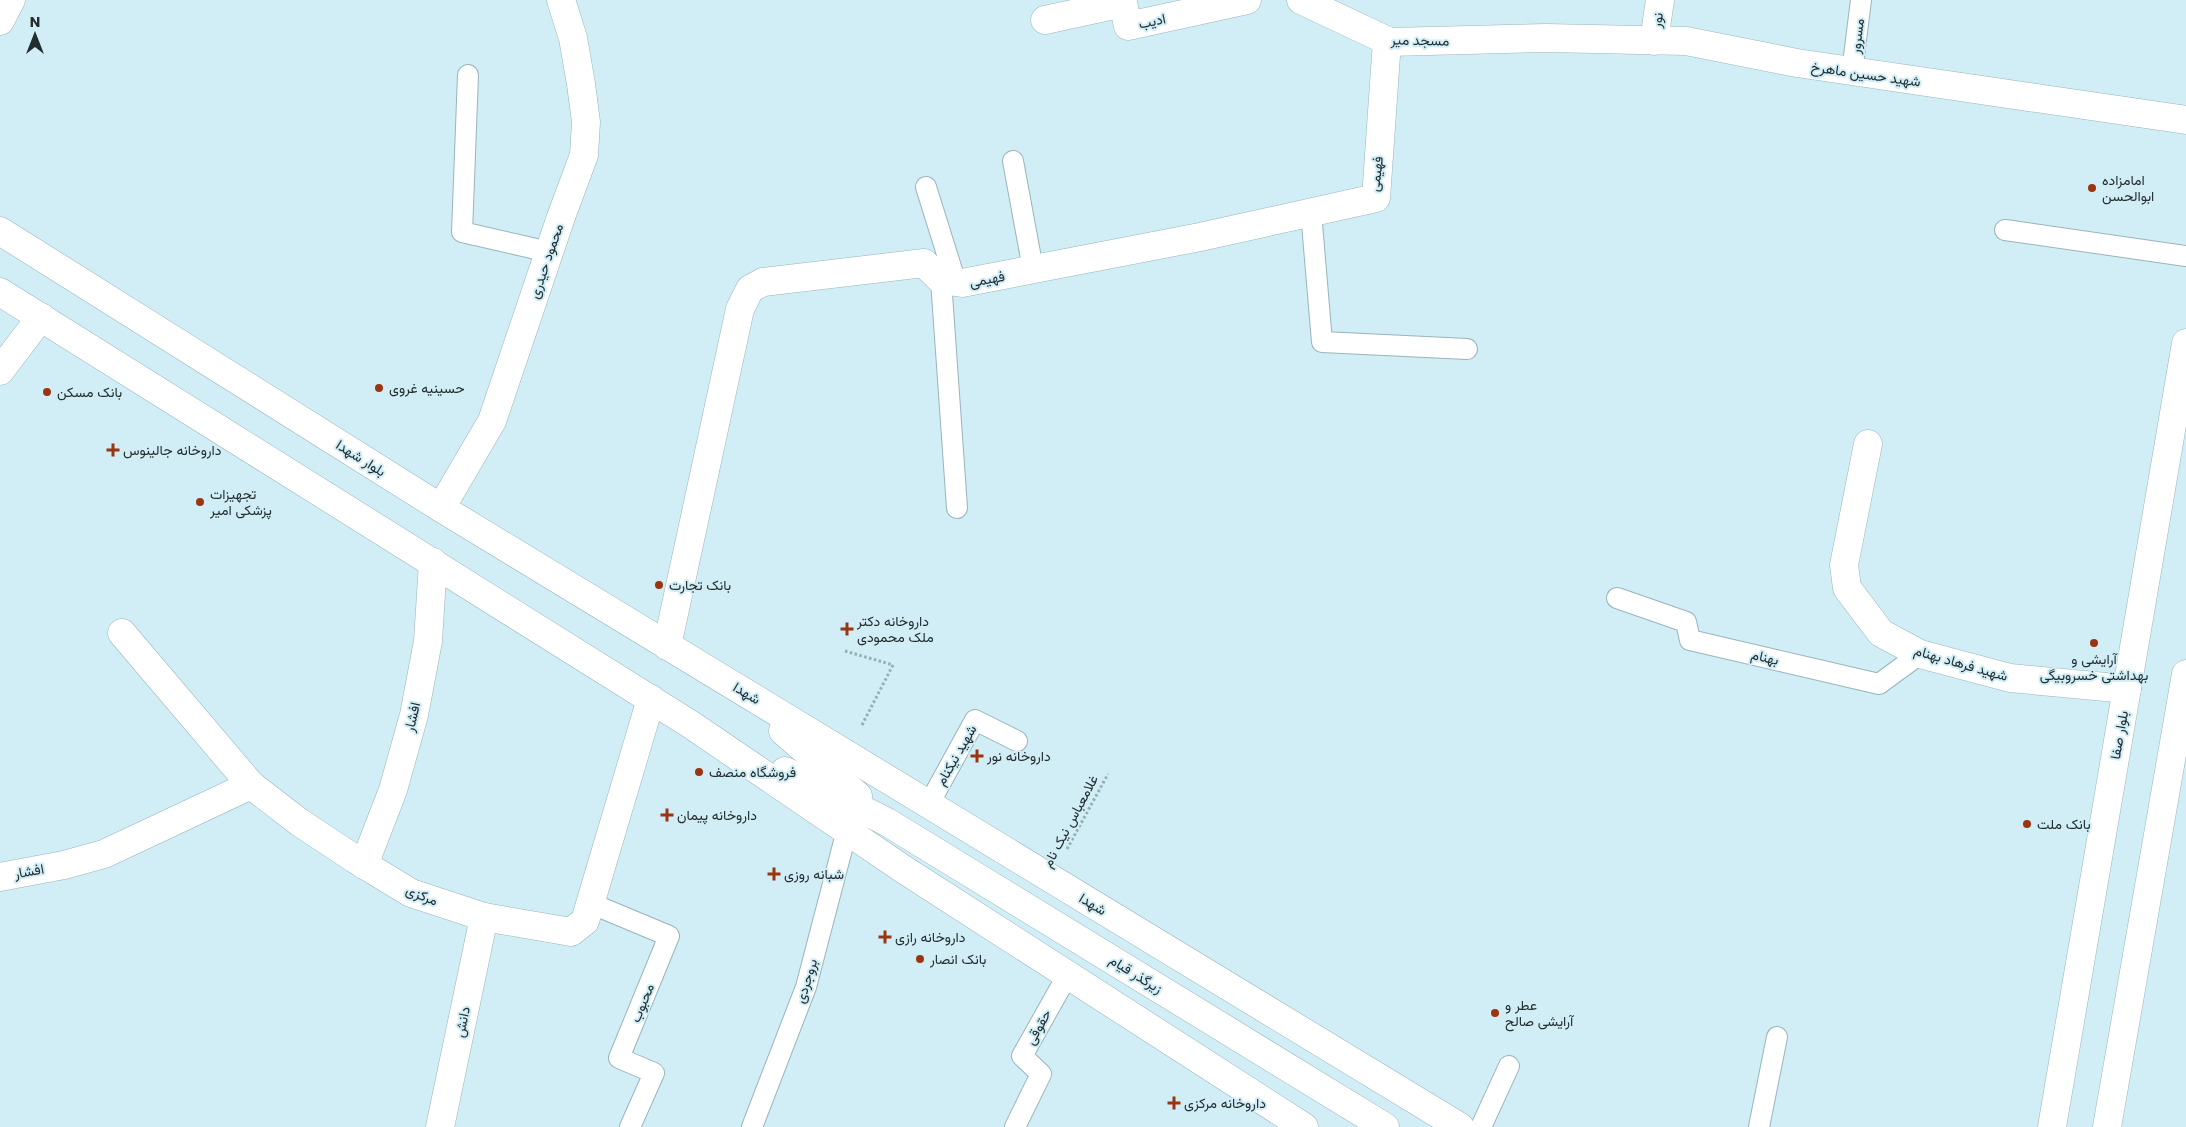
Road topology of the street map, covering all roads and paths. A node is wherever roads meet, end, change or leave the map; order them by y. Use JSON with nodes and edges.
{"nodes":[{"id":1,"x":11,"y":0,"type":"edge"},
{"id":2,"x":561,"y":0,"type":"edge"},
{"id":3,"x":1247,"y":0,"type":"edge"},
{"id":4,"x":1301,"y":0,"type":"edge"},
{"id":5,"x":1660,"y":0,"type":"edge"},
{"id":6,"x":1861,"y":0,"type":"edge"},
{"id":7,"x":1123,"y":1,"type":"edge"},
{"id":8,"x":1045,"y":20,"type":"dead end"},
{"id":9,"x":0,"y":21,"type":"edge"},
{"id":10,"x":1546,"y":38,"type":"joint"},
{"id":11,"x":1387,"y":41,"type":"junction"},
{"id":12,"x":1654,"y":41,"type":"junction"},
{"id":13,"x":1852,"y":72,"type":"junction"},
{"id":14,"x":468,"y":75,"type":"dead end"},
{"id":15,"x":2186,"y":120,"type":"edge"},
{"id":16,"x":1012,"y":160,"type":"dead end"},
{"id":17,"x":926,"y":187,"type":"dead end"},
{"id":18,"x":1311,"y":212,"type":"junction"},
{"id":19,"x":2004,"y":230,"type":"dead end"},
{"id":20,"x":0,"y":231,"type":"edge"},
{"id":21,"x":549,"y":252,"type":"junction"},
{"id":22,"x":2186,"y":256,"type":"edge"},
{"id":23,"x":1033,"y":269,"type":"junction"},
{"id":24,"x":948,"y":281,"type":"junction"},
{"id":25,"x":0,"y":292,"type":"edge"},
{"id":26,"x":41,"y":318,"type":"junction"},
{"id":27,"x":2186,"y":343,"type":"edge"},
{"id":28,"x":1466,"y":349,"type":"dead end"},
{"id":29,"x":0,"y":371,"type":"edge"},
{"id":30,"x":1868,"y":444,"type":"dead end"},
{"id":31,"x":441,"y":508,"type":"junction"},
{"id":32,"x":957,"y":508,"type":"dead end"},
{"id":33,"x":433,"y":562,"type":"junction"},
{"id":34,"x":1616,"y":598,"type":"dead end"},
{"id":35,"x":122,"y":633,"type":"dead end"},
{"id":36,"x":667,"y":646,"type":"junction"},
{"id":37,"x":845,"y":651,"type":"dead end"},
{"id":38,"x":1920,"y":654,"type":"junction"},
{"id":39,"x":2186,"y":674,"type":"edge"},
{"id":40,"x":726,"y":680,"type":"junction"},
{"id":41,"x":2127,"y":689,"type":"junction"},
{"id":42,"x":651,"y":699,"type":"junction"},
{"id":43,"x":690,"y":724,"type":"junction"},
{"id":44,"x":1017,"y":741,"type":"dead end"},
{"id":45,"x":847,"y":754,"type":"junction"},
{"id":46,"x":1108,"y":774,"type":"dead end"},
{"id":47,"x":251,"y":785,"type":"junction"},
{"id":48,"x":929,"y":804,"type":"junction"},
{"id":49,"x":887,"y":822,"type":"junction"},
{"id":50,"x":847,"y":830,"type":"junction"},
{"id":51,"x":364,"y":865,"type":"junction"},
{"id":52,"x":0,"y":877,"type":"edge"},
{"id":53,"x":1052,"y":879,"type":"junction"},
{"id":54,"x":590,"y":903,"type":"junction"},
{"id":55,"x":484,"y":917,"type":"junction"},
{"id":56,"x":1067,"y":976,"type":"junction"},
{"id":57,"x":1777,"y":1037,"type":"dead end"},
{"id":58,"x":1509,"y":1066,"type":"dead end"},
{"id":59,"x":440,"y":1127,"type":"edge"},
{"id":60,"x":630,"y":1127,"type":"edge"},
{"id":61,"x":752,"y":1127,"type":"edge"},
{"id":62,"x":1015,"y":1127,"type":"edge"},
{"id":63,"x":1304,"y":1127,"type":"edge"},
{"id":64,"x":1385,"y":1127,"type":"edge"},
{"id":65,"x":1460,"y":1127,"type":"edge"},
{"id":66,"x":1481,"y":1127,"type":"edge"},
{"id":67,"x":1759,"y":1127,"type":"edge"},
{"id":68,"x":2052,"y":1127,"type":"edge"},
{"id":69,"x":2107,"y":1127,"type":"edge"}],
"edges":[{"from":1,"to":9,"type":"main road"},
{"from":2,"to":21,"type":"main road","name":"محمود حیدری"},
{"from":3,"to":7,"type":"main road","name":"ادیب"},
{"from":4,"to":11,"type":"main road","name":"مسجد میر"},
{"from":5,"to":12,"type":"main road","name":"نور"},
{"from":6,"to":13,"type":"lane","name":"مسرور"},
{"from":7,"to":8,"type":"main road","name":"ادیب"},
{"from":10,"to":11,"type":"main road","name":"مسجد میر"},
{"from":10,"to":12,"type":"main road","name":"شهید حسین ماهرخ"},
{"from":11,"to":18,"type":"main road","name":"فهیمی"},
{"from":12,"to":13,"type":"main road","name":"شهید حسین ماهرخ"},
{"from":13,"to":15,"type":"main road","name":"شهید حسین ماهرخ"},
{"from":14,"to":21,"type":"lane"},
{"from":16,"to":23,"type":"lane"},
{"from":17,"to":24,"type":"lane"},
{"from":18,"to":23,"type":"main road","name":"فهیمی"},
{"from":18,"to":28,"type":"lane"},
{"from":19,"to":22,"type":"lane"},
{"from":20,"to":31,"type":"main road","name":"بلوار شهدا"},
{"from":21,"to":31,"type":"main road","name":"محمود حیدری"},
{"from":23,"to":24,"type":"main road","name":"فهیمی"},
{"from":24,"to":32,"type":"lane"},
{"from":24,"to":36,"type":"main road"},
{"from":25,"to":26,"type":"main road"},
{"from":26,"to":29,"type":"main road"},
{"from":26,"to":33,"type":"main road"},
{"from":27,"to":41,"type":"main road","name":"بلوار صفا"},
{"from":30,"to":38,"type":"main road","name":"شهید فرهاد بهنام"},
{"from":31,"to":36,"type":"main road","name":"بلوار شهدا"},
{"from":33,"to":42,"type":"main road"},
{"from":33,"to":51,"type":"main road","name":"افشار"},
{"from":34,"to":38,"type":"lane","name":"بهنام"},
{"from":35,"to":47,"type":"main road","name":"مرکزی"},
{"from":36,"to":40,"type":"main road","name":"بلوار شهدا"},
{"from":37,"to":45,"type":"path"},
{"from":38,"to":41,"type":"main road","name":"شهید فرهاد بهنام"},
{"from":39,"to":69,"type":"main road"},
{"from":40,"to":45,"type":"main road","name":"شهدا"},
{"from":40,"to":49,"type":"main road"},
{"from":41,"to":68,"type":"main road","name":"بلوار صفا"},
{"from":42,"to":43,"type":"main road"},
{"from":42,"to":54,"type":"main road","name":"مرکزی"},
{"from":43,"to":49,"type":"main road"},
{"from":43,"to":50,"type":"main road"},
{"from":44,"to":48,"type":"lane","name":"شهید نیکنام"},
{"from":45,"to":48,"type":"main road","name":"شهدا"},
{"from":46,"to":53,"type":"path","name":"غلامعباس نیک نام"},
{"from":47,"to":51,"type":"main road","name":"مرکزی"},
{"from":47,"to":52,"type":"main road","name":"افشار"},
{"from":48,"to":53,"type":"main road","name":"شهدا"},
{"from":49,"to":64,"type":"main road","name":"زیرگذر قیام"},
{"from":50,"to":56,"type":"main road"},
{"from":50,"to":61,"type":"lane","name":"بروجردی"},
{"from":51,"to":55,"type":"main road","name":"مرکزی"},
{"from":53,"to":65,"type":"main road","name":"شهدا"},
{"from":54,"to":55,"type":"main road","name":"مرکزی"},
{"from":54,"to":60,"type":"lane","name":"محبوب"},
{"from":55,"to":59,"type":"main road","name":"دانش"},
{"from":56,"to":62,"type":"lane","name":"حقوقی"},
{"from":56,"to":63,"type":"main road"},
{"from":57,"to":67,"type":"lane"},
{"from":58,"to":66,"type":"lane"}]}
